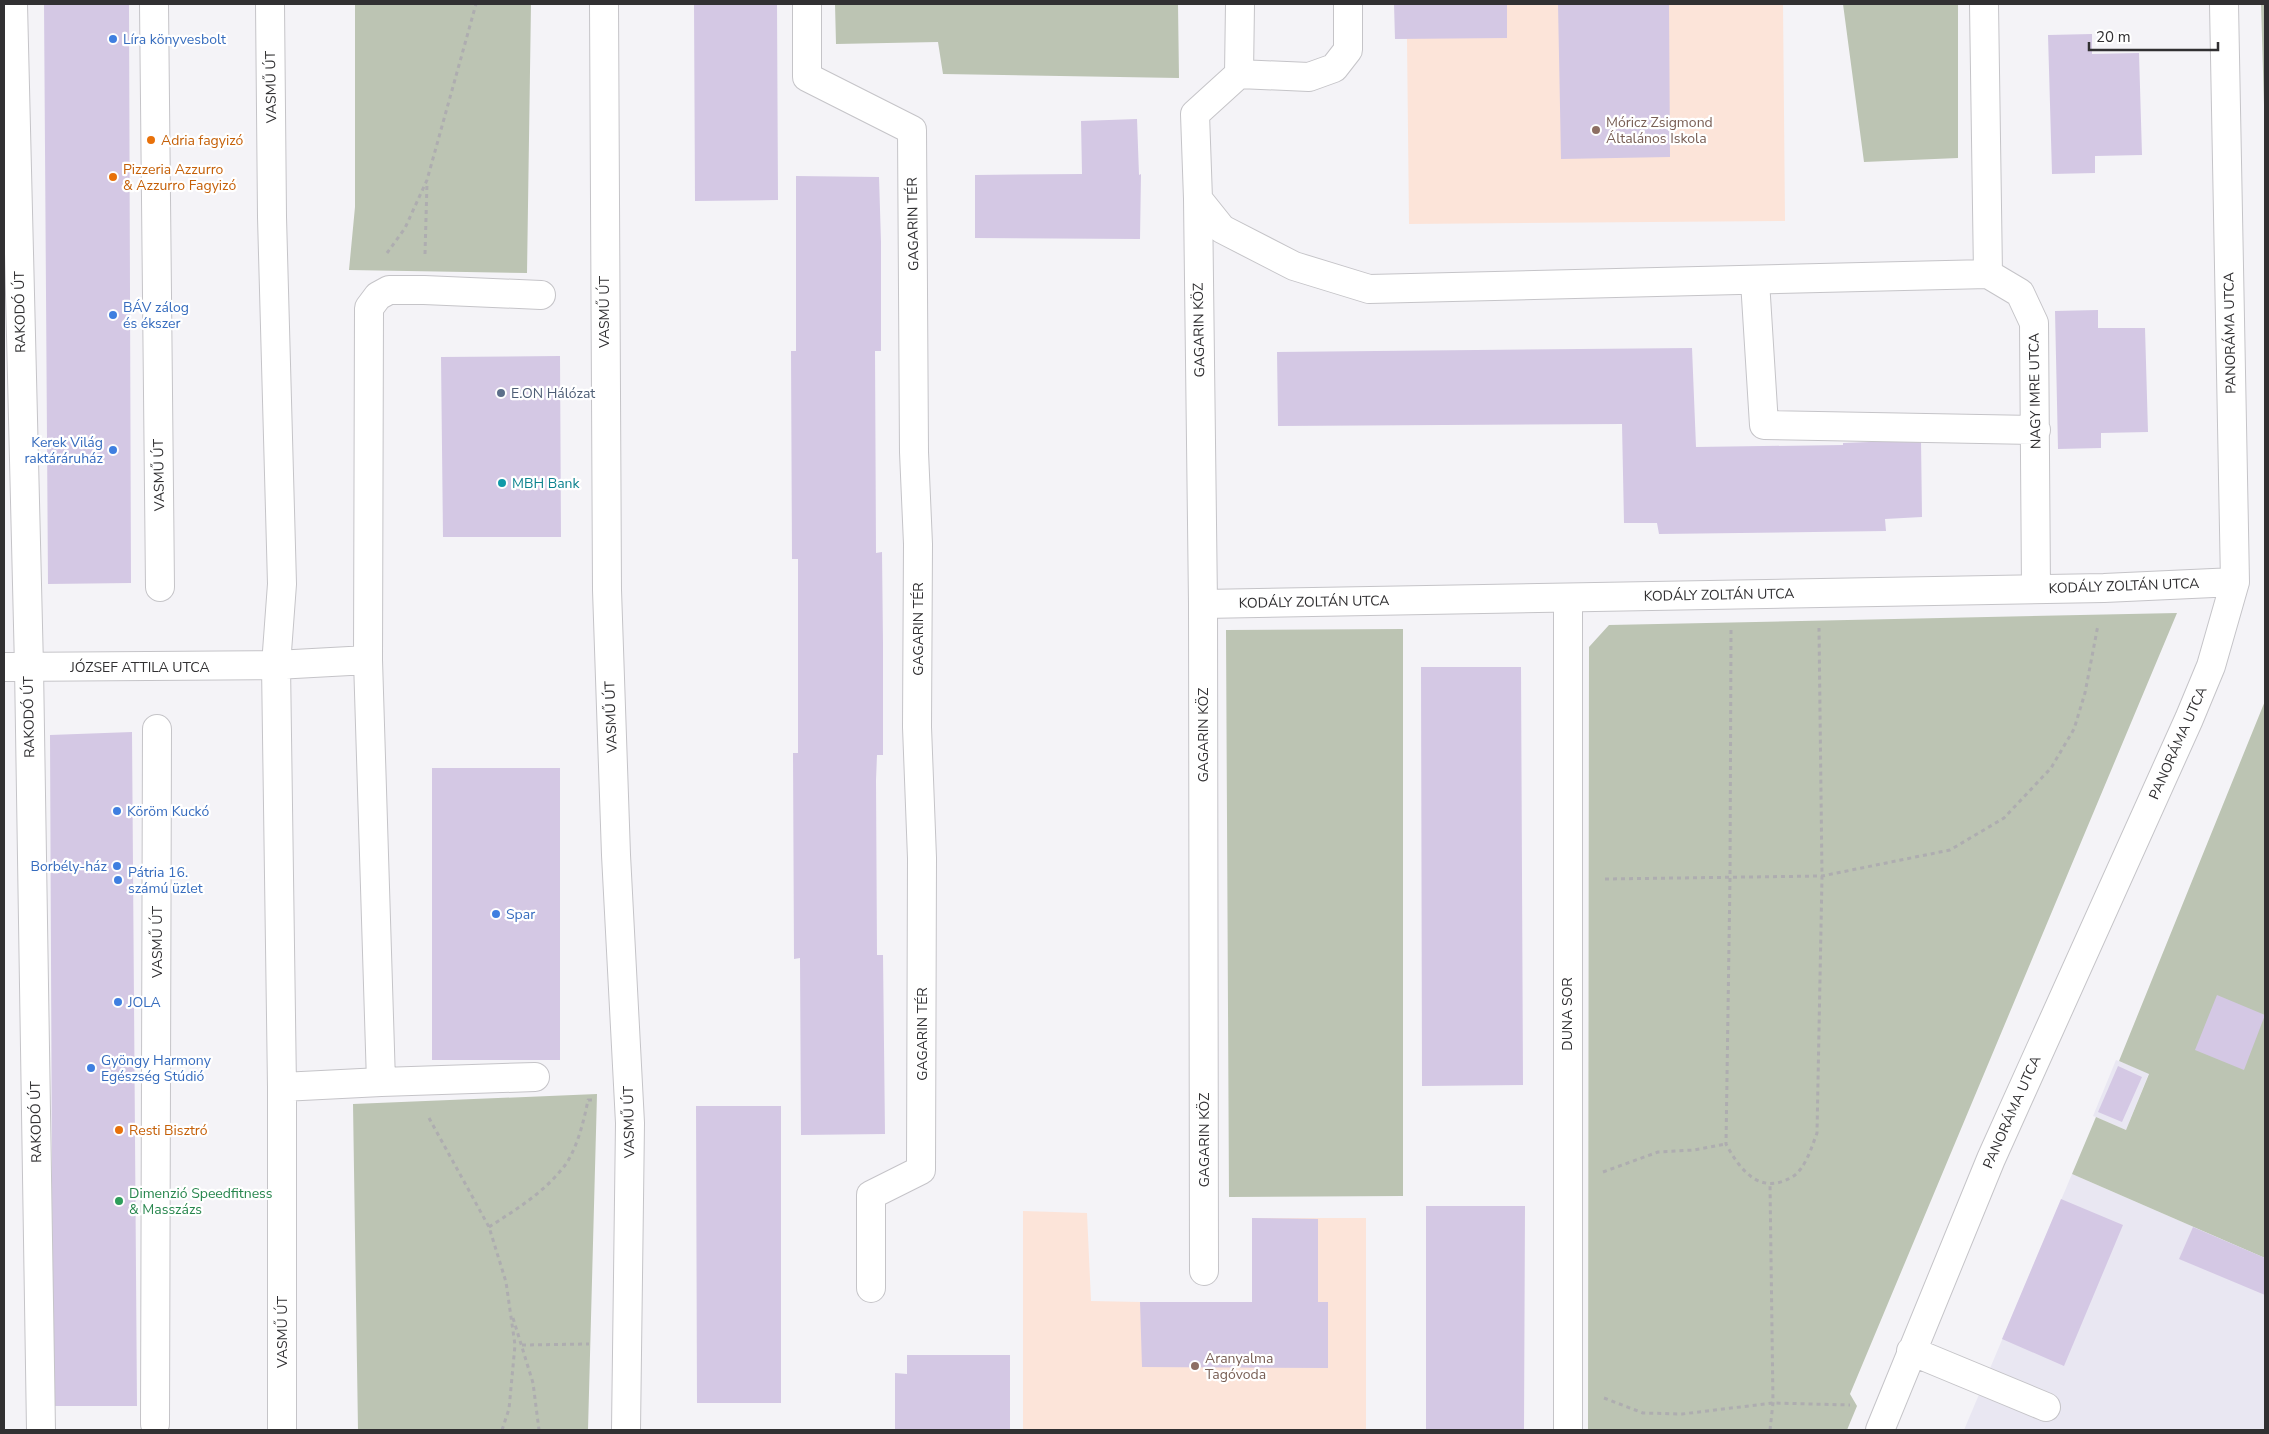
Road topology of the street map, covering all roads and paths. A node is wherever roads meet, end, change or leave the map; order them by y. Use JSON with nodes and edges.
{"nodes":[{"id":1,"x":13,"y":4,"type":"edge"},
{"id":2,"x":154,"y":4,"type":"edge"},
{"id":3,"x":270,"y":4,"type":"edge"},
{"id":4,"x":476,"y":4,"type":"edge"},
{"id":5,"x":604,"y":4,"type":"edge"},
{"id":6,"x":807,"y":4,"type":"edge"},
{"id":7,"x":1240,"y":4,"type":"edge"},
{"id":8,"x":1348,"y":4,"type":"edge"},
{"id":9,"x":1984,"y":4,"type":"edge"},
{"id":10,"x":2224,"y":4,"type":"edge"},
{"id":11,"x":1239,"y":74,"type":"junction"},
{"id":12,"x":427,"y":180,"type":"junction"},
{"id":13,"x":1198,"y":199,"type":"junction"},
{"id":14,"x":380,"y":259,"type":"dead end"},
{"id":15,"x":424,"y":259,"type":"dead end"},
{"id":16,"x":1988,"y":274,"type":"junction"},
{"id":17,"x":1755,"y":281,"type":"junction"},
{"id":18,"x":541,"y":295,"type":"dead end"},
{"id":19,"x":2036,"y":430,"type":"junction"},
{"id":20,"x":2235,"y":582,"type":"junction"},
{"id":21,"x":160,"y":587,"type":"dead end"},
{"id":22,"x":2104,"y":588,"type":"junction"},
{"id":23,"x":2036,"y":589,"type":"junction"},
{"id":24,"x":1568,"y":598,"type":"junction"},
{"id":25,"x":1203,"y":604,"type":"junction"},
{"id":26,"x":1819,"y":620,"type":"dead end"},
{"id":27,"x":1730,"y":624,"type":"dead end"},
{"id":28,"x":368,"y":660,"type":"junction"},
{"id":29,"x":276,"y":665,"type":"junction"},
{"id":30,"x":16,"y":667,"type":"edge"},
{"id":31,"x":157,"y":729,"type":"dead end"},
{"id":32,"x":1822,"y":876,"type":"junction"},
{"id":33,"x":1730,"y":878,"type":"junction"},
{"id":34,"x":1567,"y":880,"type":"junction"},
{"id":35,"x":534,"y":1077,"type":"dead end"},
{"id":36,"x":381,"y":1082,"type":"junction"},
{"id":37,"x":282,"y":1087,"type":"junction"},
{"id":38,"x":629,"y":1095,"type":"junction"},
{"id":39,"x":425,"y":1110,"type":"dead end"},
{"id":40,"x":1726,"y":1144,"type":"junction"},
{"id":41,"x":1597,"y":1174,"type":"dead end"},
{"id":42,"x":1770,"y":1184,"type":"junction"},
{"id":43,"x":489,"y":1227,"type":"junction"},
{"id":44,"x":1204,"y":1271,"type":"dead end"},
{"id":45,"x":871,"y":1288,"type":"dead end"},
{"id":46,"x":510,"y":1310,"type":"junction"},
{"id":47,"x":589,"y":1344,"type":"dead end"},
{"id":48,"x":522,"y":1345,"type":"junction"},
{"id":49,"x":1912,"y":1351,"type":"junction"},
{"id":50,"x":1597,"y":1395,"type":"dead end"},
{"id":51,"x":1773,"y":1403,"type":"junction"},
{"id":52,"x":1856,"y":1405,"type":"dead end"},
{"id":53,"x":2046,"y":1407,"type":"dead end"},
{"id":54,"x":155,"y":1424,"type":"dead end"},
{"id":55,"x":40,"y":1430,"type":"edge"},
{"id":56,"x":282,"y":1430,"type":"edge"},
{"id":57,"x":502,"y":1430,"type":"edge"},
{"id":58,"x":539,"y":1430,"type":"edge"},
{"id":59,"x":626,"y":1430,"type":"edge"},
{"id":60,"x":1568,"y":1430,"type":"edge"},
{"id":61,"x":1770,"y":1430,"type":"edge"},
{"id":62,"x":1880,"y":1430,"type":"edge"}],
"edges":[{"from":1,"to":30,"type":"street","name":"RAKODÓ ÚT"},
{"from":2,"to":21,"type":"street","name":"VASMŰ ÚT"},
{"from":3,"to":29,"type":"street","name":"VASMŰ ÚT"},
{"from":4,"to":12,"type":"path"},
{"from":5,"to":38,"type":"street","name":"VASMŰ ÚT"},
{"from":6,"to":45,"type":"street","name":"GAGARIN TÉR"},
{"from":7,"to":11,"type":"street"},
{"from":8,"to":11,"type":"street"},
{"from":9,"to":16,"type":"street"},
{"from":10,"to":20,"type":"street","name":"PANORÁMA UTCA"},
{"from":11,"to":13,"type":"street"},
{"from":12,"to":14,"type":"path"},
{"from":12,"to":15,"type":"path"},
{"from":13,"to":17,"type":"street"},
{"from":13,"to":25,"type":"street","name":"GAGARIN KÖZ"},
{"from":16,"to":17,"type":"street"},
{"from":16,"to":19,"type":"street","name":"NAGY IMRE UTCA"},
{"from":17,"to":19,"type":"street"},
{"from":18,"to":28,"type":"street"},
{"from":19,"to":23,"type":"street","name":"NAGY IMRE UTCA"},
{"from":20,"to":22,"type":"street","name":"KODÁLY ZOLTÁN UTCA"},
{"from":20,"to":49,"type":"street","name":"PANORÁMA UTCA"},
{"from":22,"to":23,"type":"street","name":"KODÁLY ZOLTÁN UTCA"},
{"from":22,"to":32,"type":"path"},
{"from":23,"to":24,"type":"street","name":"KODÁLY ZOLTÁN UTCA"},
{"from":24,"to":25,"type":"street","name":"KODÁLY ZOLTÁN UTCA"},
{"from":24,"to":34,"type":"street","name":"DUNA SOR"},
{"from":25,"to":44,"type":"street","name":"GAGARIN KÖZ"},
{"from":26,"to":32,"type":"path"},
{"from":27,"to":33,"type":"path"},
{"from":28,"to":29,"type":"street","name":"JÓZSEF ATTILA UTCA"},
{"from":28,"to":36,"type":"street"},
{"from":29,"to":30,"type":"street","name":"JÓZSEF ATTILA UTCA"},
{"from":29,"to":37,"type":"street","name":"VASMŰ ÚT"},
{"from":30,"to":55,"type":"street","name":"RAKODÓ ÚT"},
{"from":31,"to":54,"type":"street","name":"VASMŰ ÚT"},
{"from":32,"to":33,"type":"path"},
{"from":32,"to":42,"type":"path"},
{"from":33,"to":34,"type":"path"},
{"from":33,"to":40,"type":"path"},
{"from":34,"to":60,"type":"street","name":"DUNA SOR"},
{"from":35,"to":36,"type":"street"},
{"from":36,"to":37,"type":"street"},
{"from":37,"to":56,"type":"street","name":"VASMŰ ÚT"},
{"from":38,"to":43,"type":"path"},
{"from":38,"to":59,"type":"street","name":"VASMŰ ÚT"},
{"from":39,"to":43,"type":"path"},
{"from":40,"to":41,"type":"path"},
{"from":40,"to":42,"type":"path"},
{"from":42,"to":51,"type":"path"},
{"from":43,"to":46,"type":"path"},
{"from":46,"to":48,"type":"path"},
{"from":46,"to":57,"type":"path"},
{"from":47,"to":48,"type":"path"},
{"from":48,"to":58,"type":"path"},
{"from":49,"to":53,"type":"street"},
{"from":49,"to":62,"type":"street","name":"PANORÁMA UTCA"},
{"from":50,"to":51,"type":"path"},
{"from":51,"to":52,"type":"path"},
{"from":51,"to":61,"type":"path"}]}
